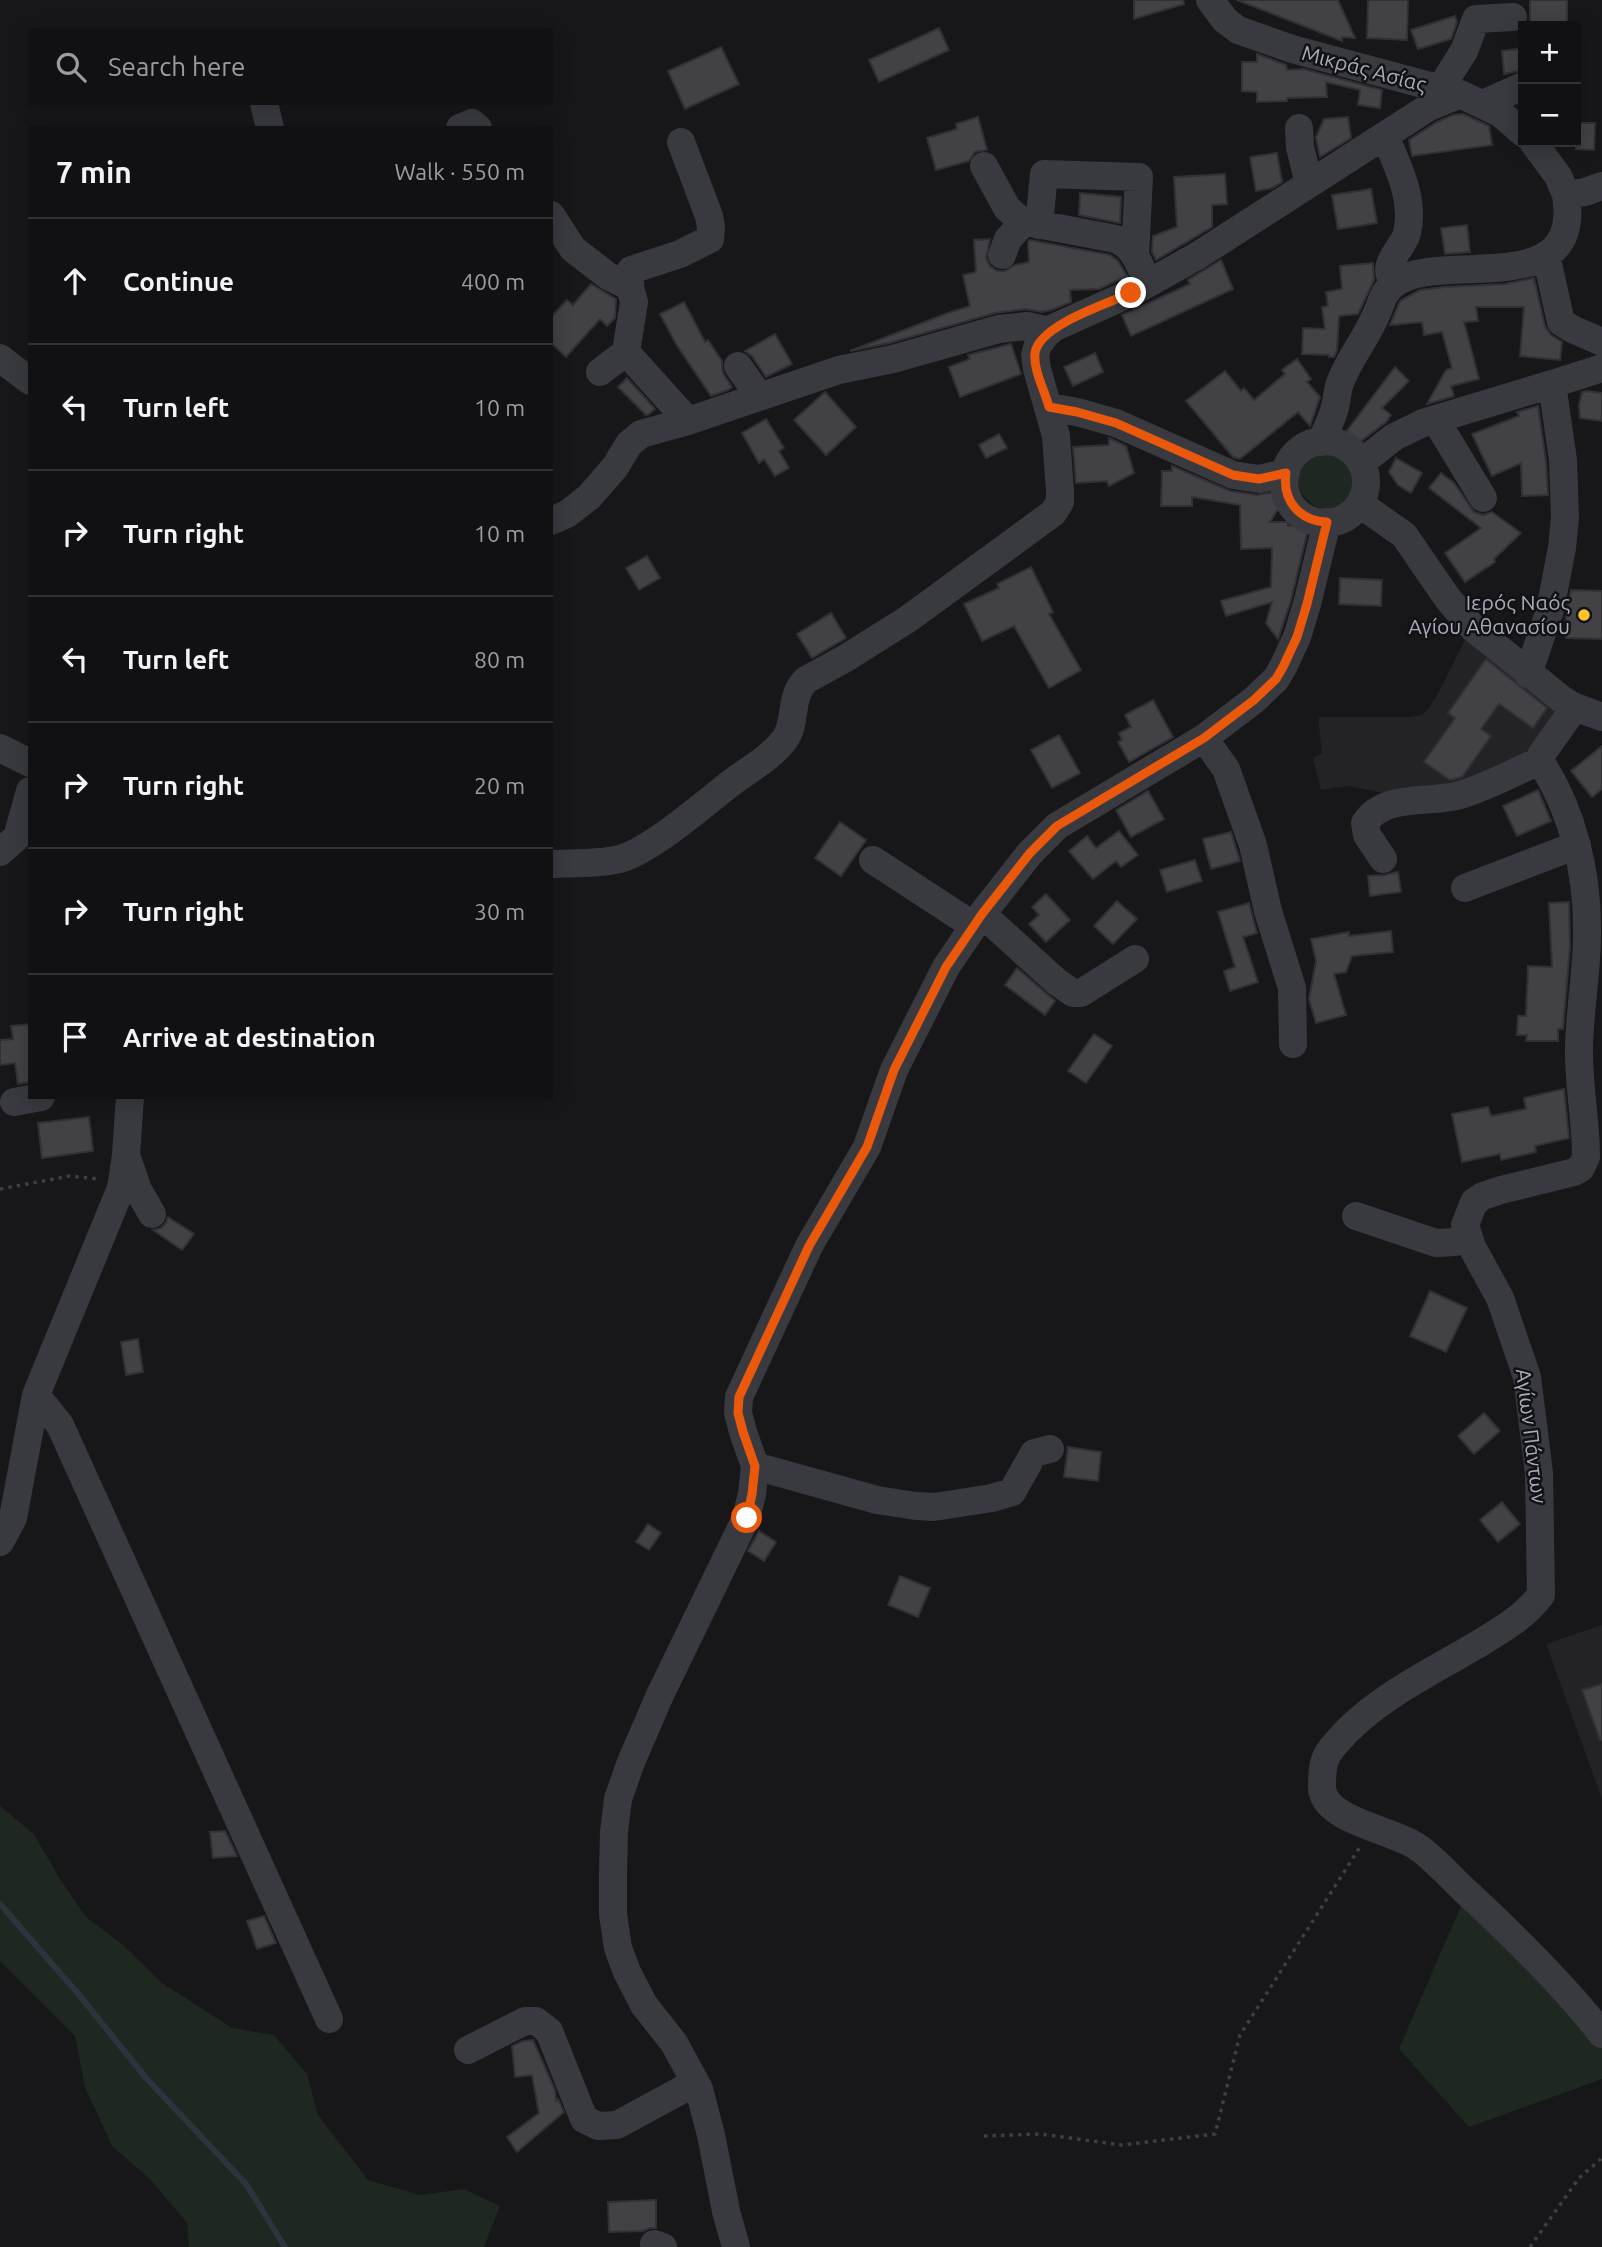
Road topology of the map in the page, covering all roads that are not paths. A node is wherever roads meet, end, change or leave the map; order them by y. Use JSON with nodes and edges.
{"nodes":[{"id":1,"x":1210,"y":0,"type":"edge"},
{"id":2,"x":1505,"y":8,"type":"edge"},
{"id":3,"x":1518,"y":87,"type":"edge"},
{"id":4,"x":1461,"y":96,"type":"junction"},
{"id":5,"x":264,"y":105,"type":"edge"},
{"id":6,"x":270,"y":126,"type":"edge"},
{"id":7,"x":1299,"y":128,"type":"dead end"},
{"id":8,"x":1518,"y":128,"type":"edge"},
{"id":9,"x":1385,"y":136,"type":"junction"},
{"id":10,"x":681,"y":142,"type":"dead end"},
{"id":11,"x":1536,"y":147,"type":"edge"},
{"id":12,"x":984,"y":166,"type":"dead end"},
{"id":13,"x":1309,"y":184,"type":"junction"},
{"id":14,"x":1602,"y":186,"type":"edge"},
{"id":15,"x":1566,"y":195,"type":"junction"},
{"id":16,"x":553,"y":218,"type":"edge"},
{"id":17,"x":1031,"y":224,"type":"junction"},
{"id":18,"x":1002,"y":255,"type":"dead end"},
{"id":19,"x":1546,"y":255,"type":"junction"},
{"id":20,"x":1135,"y":256,"type":"junction"},
{"id":21,"x":1395,"y":282,"type":"junction"},
{"id":22,"x":1148,"y":284,"type":"junction"},
{"id":23,"x":630,"y":287,"type":"junction"},
{"id":24,"x":1050,"y":331,"type":"junction"},
{"id":25,"x":1602,"y":342,"type":"edge"},
{"id":26,"x":625,"y":352,"type":"junction"},
{"id":27,"x":0,"y":358,"type":"edge"},
{"id":28,"x":738,"y":366,"type":"dead end"},
{"id":29,"x":1602,"y":368,"type":"edge"},
{"id":30,"x":600,"y":372,"type":"dead end"},
{"id":31,"x":28,"y":379,"type":"edge"},
{"id":32,"x":1552,"y":384,"type":"junction"},
{"id":33,"x":759,"y":396,"type":"junction"},
{"id":34,"x":1049,"y":407,"type":"junction"},
{"id":35,"x":1435,"y":419,"type":"junction"},
{"id":36,"x":688,"y":421,"type":"junction"},
{"id":37,"x":1321,"y":442,"type":"junction"},
{"id":38,"x":1361,"y":463,"type":"junction"},
{"id":39,"x":1286,"y":473,"type":"junction"},
{"id":40,"x":1483,"y":498,"type":"dead end"},
{"id":41,"x":1360,"y":503,"type":"junction"},
{"id":42,"x":553,"y":520,"type":"edge"},
{"id":43,"x":1327,"y":522,"type":"junction"},
{"id":44,"x":1528,"y":674,"type":"junction"},
{"id":45,"x":1574,"y":707,"type":"junction"},
{"id":46,"x":1602,"y":717,"type":"edge"},
{"id":47,"x":1204,"y":738,"type":"junction"},
{"id":48,"x":0,"y":748,"type":"edge"},
{"id":49,"x":28,"y":761,"type":"edge"},
{"id":50,"x":1539,"y":761,"type":"junction"},
{"id":51,"x":28,"y":798,"type":"edge"},
{"id":52,"x":1577,"y":845,"type":"junction"},
{"id":53,"x":0,"y":852,"type":"edge"},
{"id":54,"x":1382,"y":859,"type":"dead end"},
{"id":55,"x":873,"y":860,"type":"dead end"},
{"id":56,"x":553,"y":864,"type":"edge"},
{"id":57,"x":1465,"y":888,"type":"dead end"},
{"id":58,"x":978,"y":920,"type":"junction"},
{"id":59,"x":1135,"y":959,"type":"dead end"},
{"id":60,"x":1293,"y":1044,"type":"dead end"},
{"id":61,"x":30,"y":1099,"type":"edge"},
{"id":62,"x":130,"y":1099,"type":"edge"},
{"id":63,"x":14,"y":1102,"type":"dead end"},
{"id":64,"x":124,"y":1168,"type":"junction"},
{"id":65,"x":152,"y":1214,"type":"dead end"},
{"id":66,"x":1356,"y":1216,"type":"dead end"},
{"id":67,"x":1468,"y":1237,"type":"junction"},
{"id":68,"x":36,"y":1395,"type":"junction"},
{"id":69,"x":1050,"y":1449,"type":"dead end"},
{"id":70,"x":755,"y":1466,"type":"junction"},
{"id":71,"x":0,"y":1542,"type":"edge"},
{"id":72,"x":329,"y":2019,"type":"dead end"},
{"id":73,"x":1602,"y":2034,"type":"edge"},
{"id":74,"x":468,"y":2050,"type":"dead end"},
{"id":75,"x":694,"y":2080,"type":"junction"},
{"id":76,"x":736,"y":2247,"type":"edge"}],
"edges":[{"from":1,"to":4,"type":"street","name":"Μικράς Ασίας"},
{"from":2,"to":4,"type":"street"},
{"from":3,"to":4,"type":"street"},
{"from":4,"to":8,"type":"street","name":"Μικράς Ασίας"},
{"from":4,"to":9,"type":"street"},
{"from":5,"to":6,"type":"street"},
{"from":7,"to":13,"type":"street"},
{"from":9,"to":13,"type":"street"},
{"from":9,"to":21,"type":"street"},
{"from":10,"to":23,"type":"street"},
{"from":11,"to":15,"type":"street"},
{"from":12,"to":17,"type":"street"},
{"from":13,"to":22,"type":"street"},
{"from":14,"to":15,"type":"street"},
{"from":15,"to":19,"type":"street"},
{"from":16,"to":23,"type":"street"},
{"from":17,"to":18,"type":"street"},
{"from":17,"to":20,"type":"street"},
{"from":17,"to":20,"type":"street"},
{"from":19,"to":21,"type":"street"},
{"from":19,"to":25,"type":"street"},
{"from":20,"to":22,"type":"street"},
{"from":21,"to":37,"type":"street"},
{"from":22,"to":24,"type":"street"},
{"from":23,"to":26,"type":"street"},
{"from":24,"to":33,"type":"street"},
{"from":24,"to":34,"type":"street"},
{"from":26,"to":30,"type":"street"},
{"from":26,"to":36,"type":"street"},
{"from":27,"to":31,"type":"street"},
{"from":28,"to":33,"type":"street"},
{"from":29,"to":32,"type":"street"},
{"from":32,"to":35,"type":"street"},
{"from":32,"to":44,"type":"street"},
{"from":33,"to":36,"type":"street"},
{"from":34,"to":39,"type":"street"},
{"from":34,"to":56,"type":"street"},
{"from":35,"to":38,"type":"street"},
{"from":35,"to":40,"type":"street"},
{"from":36,"to":42,"type":"street"},
{"from":37,"to":38,"type":"street"},
{"from":37,"to":39,"type":"street"},
{"from":38,"to":41,"type":"street"},
{"from":39,"to":43,"type":"street"},
{"from":41,"to":43,"type":"street"},
{"from":41,"to":44,"type":"street"},
{"from":43,"to":47,"type":"street"},
{"from":44,"to":45,"type":"street"},
{"from":45,"to":46,"type":"street"},
{"from":45,"to":50,"type":"street"},
{"from":47,"to":58,"type":"street"},
{"from":47,"to":60,"type":"street"},
{"from":48,"to":49,"type":"street"},
{"from":50,"to":52,"type":"street"},
{"from":50,"to":54,"type":"street"},
{"from":51,"to":53,"type":"street"},
{"from":52,"to":57,"type":"street"},
{"from":52,"to":67,"type":"street"},
{"from":55,"to":58,"type":"street"},
{"from":58,"to":59,"type":"street"},
{"from":58,"to":70,"type":"street"},
{"from":61,"to":63,"type":"street"},
{"from":62,"to":64,"type":"street"},
{"from":64,"to":65,"type":"street"},
{"from":64,"to":68,"type":"street"},
{"from":66,"to":67,"type":"street"},
{"from":67,"to":73,"type":"street","name":"Αγίων Πάντων"},
{"from":68,"to":71,"type":"street"},
{"from":68,"to":72,"type":"street"},
{"from":69,"to":70,"type":"street"},
{"from":70,"to":75,"type":"street"},
{"from":74,"to":75,"type":"street"},
{"from":75,"to":76,"type":"street"}]}
